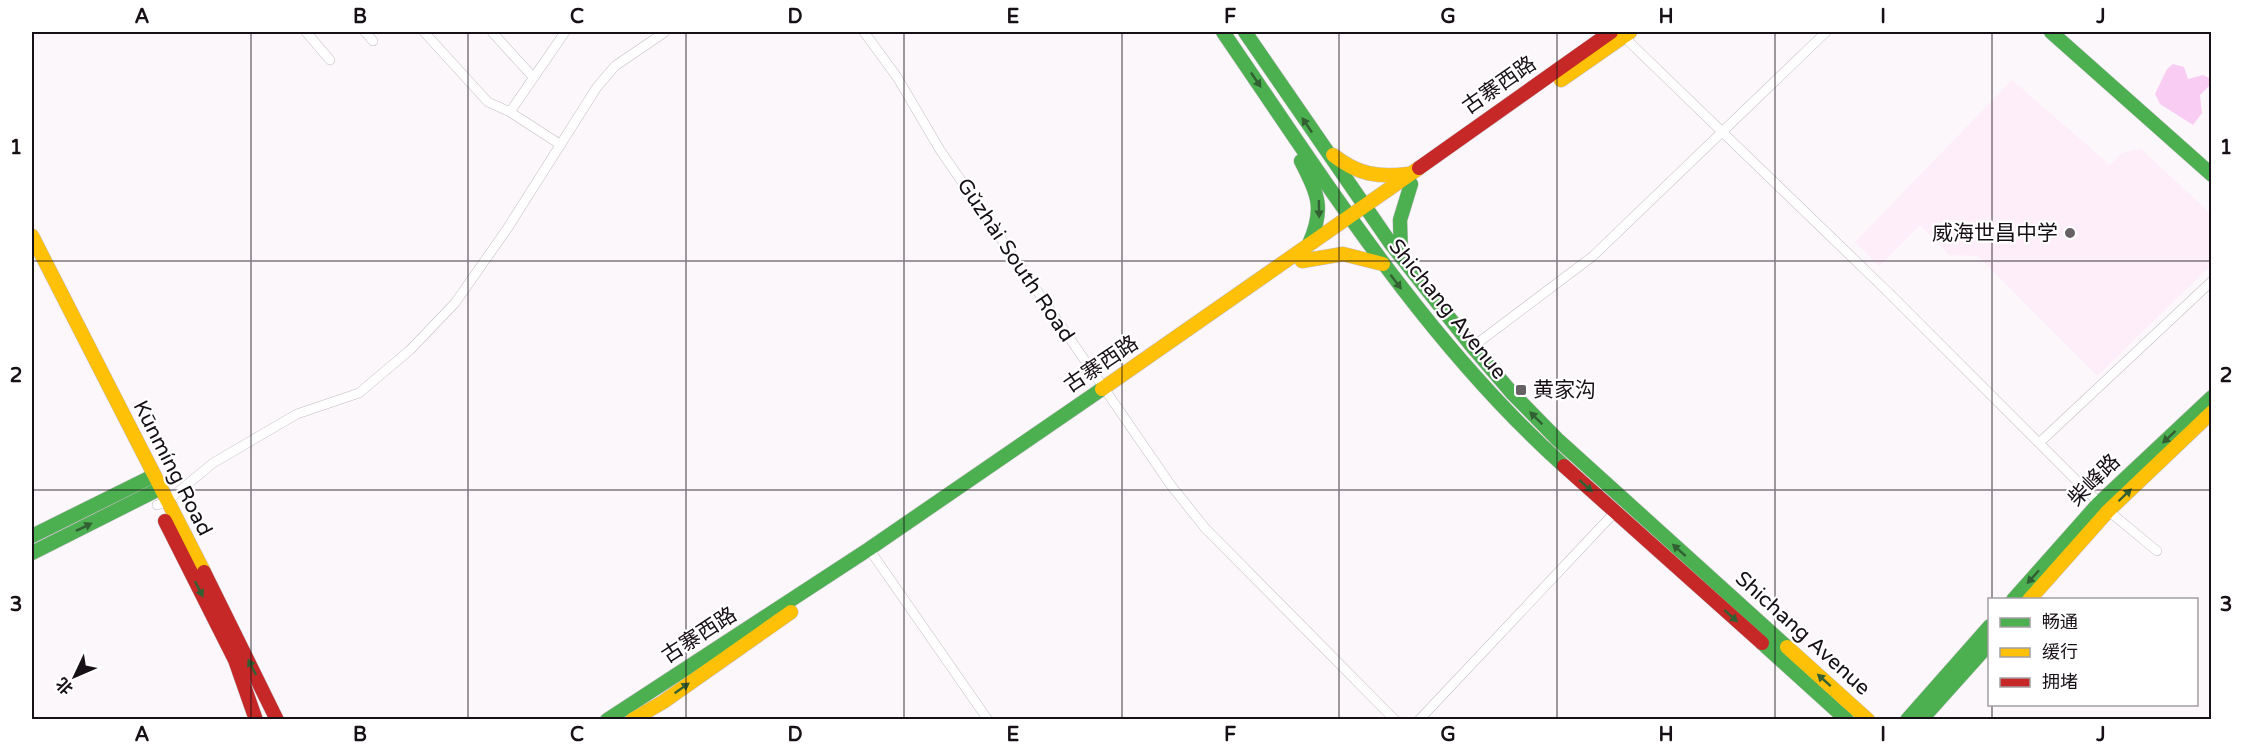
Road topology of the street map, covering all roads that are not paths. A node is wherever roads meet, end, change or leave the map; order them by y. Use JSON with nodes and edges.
{"nodes":[{"id":1,"x":306,"y":32,"type":"edge"},
{"id":2,"x":365,"y":32,"type":"edge"},
{"id":3,"x":424,"y":32,"type":"edge"},
{"id":4,"x":492,"y":32,"type":"edge"},
{"id":5,"x":565,"y":32,"type":"edge"},
{"id":6,"x":665,"y":32,"type":"edge"},
{"id":7,"x":864,"y":32,"type":"edge"},
{"id":8,"x":1223,"y":32,"type":"edge"},
{"id":9,"x":1245,"y":32,"type":"edge"},
{"id":10,"x":1826,"y":32,"type":"edge"},
{"id":11,"x":2052,"y":32,"type":"edge"},
{"id":12,"x":1621,"y":33,"type":"edge"},
{"id":13,"x":373,"y":40,"type":"dead end"},
{"id":14,"x":330,"y":60,"type":"dead end"},
{"id":15,"x":533,"y":77,"type":"junction"},
{"id":16,"x":510,"y":112,"type":"junction"},
{"id":17,"x":1722,"y":132,"type":"junction"},
{"id":18,"x":1293,"y":135,"type":"junction"},
{"id":19,"x":1320,"y":143,"type":"junction"},
{"id":20,"x":561,"y":145,"type":"junction"},
{"id":21,"x":2211,"y":175,"type":"edge"},
{"id":22,"x":1411,"y":179,"type":"junction"},
{"id":23,"x":1365,"y":211,"type":"junction"},
{"id":24,"x":1351,"y":221,"type":"junction"},
{"id":25,"x":32,"y":236,"type":"edge"},
{"id":26,"x":1308,"y":246,"type":"junction"},
{"id":27,"x":32,"y":255,"type":"edge"},
{"id":28,"x":1401,"y":260,"type":"junction"},
{"id":29,"x":1302,"y":261,"type":"junction"},
{"id":30,"x":1383,"y":264,"type":"junction"},
{"id":31,"x":2211,"y":281,"type":"edge"},
{"id":32,"x":1471,"y":348,"type":"junction"},
{"id":33,"x":1105,"y":390,"type":"junction"},
{"id":34,"x":2211,"y":397,"type":"edge"},
{"id":35,"x":2211,"y":412,"type":"edge"},
{"id":36,"x":2039,"y":443,"type":"junction"},
{"id":37,"x":155,"y":491,"type":"junction"},
{"id":38,"x":2104,"y":507,"type":"junction"},
{"id":39,"x":1615,"y":512,"type":"junction"},
{"id":40,"x":32,"y":536,"type":"edge"},
{"id":41,"x":871,"y":551,"type":"junction"},
{"id":42,"x":2157,"y":551,"type":"dead end"},
{"id":43,"x":32,"y":553,"type":"edge"},
{"id":44,"x":2015,"y":598,"type":"edge"},
{"id":45,"x":2031,"y":598,"type":"edge"},
{"id":46,"x":1988,"y":627,"type":"edge"},
{"id":47,"x":1988,"y":645,"type":"edge"},
{"id":48,"x":256,"y":720,"type":"edge"},
{"id":49,"x":277,"y":720,"type":"edge"},
{"id":50,"x":607,"y":720,"type":"edge"},
{"id":51,"x":633,"y":720,"type":"edge"},
{"id":52,"x":988,"y":720,"type":"edge"},
{"id":53,"x":1395,"y":720,"type":"edge"},
{"id":54,"x":1419,"y":720,"type":"edge"},
{"id":55,"x":1847,"y":720,"type":"edge"},
{"id":56,"x":1868,"y":720,"type":"edge"},
{"id":57,"x":1907,"y":720,"type":"edge"},
{"id":58,"x":1922,"y":720,"type":"edge"}],
"edges":[{"from":1,"to":14,"type":"street"},
{"from":2,"to":13,"type":"street"},
{"from":3,"to":16,"type":"street"},
{"from":4,"to":15,"type":"street"},
{"from":5,"to":15,"type":"street"},
{"from":6,"to":20,"type":"street"},
{"from":7,"to":33,"type":"street","name":"Gǔzhài South Road"},
{"from":8,"to":18,"type":"main road","name":"Shichang Avenue","one_way":true},
{"from":19,"to":9,"type":"main road","name":"Shichang Avenue","one_way":true},
{"from":10,"to":17,"type":"street"},
{"from":11,"to":21,"type":"main road"},
{"from":12,"to":17,"type":"street"},
{"from":12,"to":22,"type":"main road","name":"古寨西路"},
{"from":15,"to":16,"type":"street"},
{"from":16,"to":20,"type":"street"},
{"from":17,"to":32,"type":"street"},
{"from":17,"to":36,"type":"street"},
{"from":18,"to":24,"type":"main road","name":"Shichang Avenue"},
{"from":18,"to":26,"type":"main road","one_way":true},
{"from":19,"to":22,"type":"main road"},
{"from":19,"to":23,"type":"main road","name":"Shichang Avenue"},
{"from":20,"to":37,"type":"street"},
{"from":22,"to":23,"type":"main road","name":"古寨西路"},
{"from":22,"to":28,"type":"main road"},
{"from":23,"to":24,"type":"main road","name":"古寨西路"},
{"from":23,"to":28,"type":"main road","name":"Shichang Avenue"},
{"from":24,"to":26,"type":"main road","name":"古寨西路"},
{"from":24,"to":29,"type":"main road","name":"古寨西路"},
{"from":24,"to":30,"type":"main road","name":"Shichang Avenue"},
{"from":25,"to":37,"type":"main road","name":"Kūnmíng Road"},
{"from":26,"to":33,"type":"main road","name":"古寨西路"},
{"from":27,"to":37,"type":"main road","name":"Kūnmíng Road"},
{"from":28,"to":32,"type":"main road","name":"Shichang Avenue"},
{"from":29,"to":30,"type":"main road"},
{"from":29,"to":33,"type":"main road","name":"古寨西路"},
{"from":30,"to":39,"type":"main road","name":"Shichang Avenue","one_way":true},
{"from":31,"to":36,"type":"street"},
{"from":56,"to":32,"type":"main road","name":"Shichang Avenue","one_way":true},
{"from":33,"to":41,"type":"main road","name":"古寨西路"},
{"from":33,"to":53,"type":"street","name":"Gǔzhài South Road"},
{"from":34,"to":38,"type":"main road","name":"柴峰路","one_way":true},
{"from":38,"to":35,"type":"main road","name":"柴峰路","one_way":true},
{"from":36,"to":38,"type":"street"},
{"from":37,"to":40,"type":"main road"},
{"from":43,"to":37,"type":"main road","one_way":true},
{"from":37,"to":48,"type":"main road","name":"Kūnmíng Road","one_way":true},
{"from":49,"to":37,"type":"main road","name":"Kūnmíng Road","one_way":true},
{"from":38,"to":42,"type":"street"},
{"from":38,"to":44,"type":"main road","name":"柴峰路","one_way":true},
{"from":38,"to":45,"type":"main road","name":"柴峰路"},
{"from":39,"to":54,"type":"street"},
{"from":39,"to":55,"type":"main road","name":"Shichang Avenue","one_way":true},
{"from":41,"to":50,"type":"main road","name":"古寨西路"},
{"from":51,"to":41,"type":"main road","name":"古寨西路","one_way":true},
{"from":41,"to":52,"type":"street"},
{"from":46,"to":57,"type":"main road"},
{"from":47,"to":58,"type":"main road"}]}
